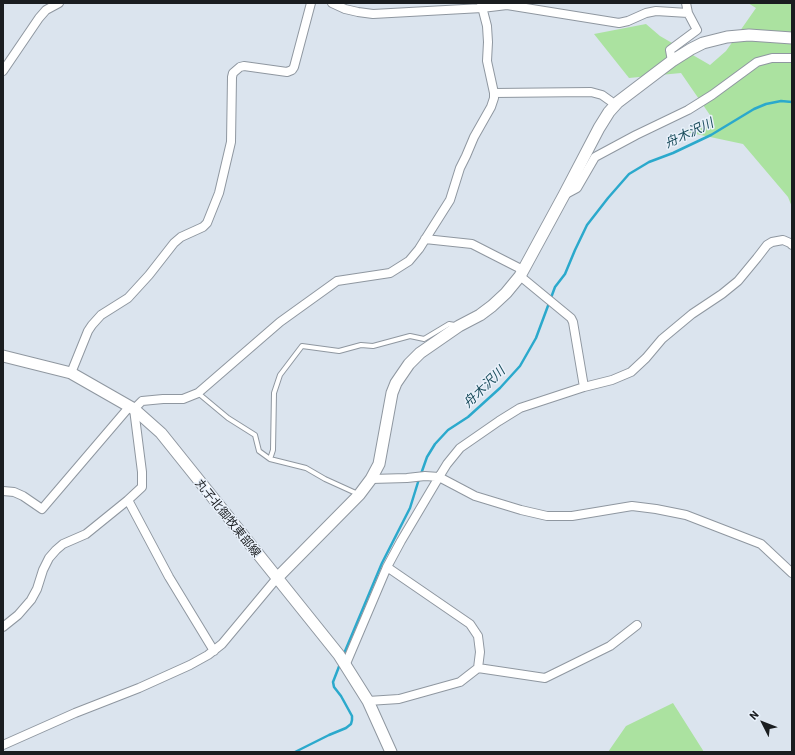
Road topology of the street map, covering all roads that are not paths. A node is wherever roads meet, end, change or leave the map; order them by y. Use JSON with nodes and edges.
{"nodes":[{"id":1,"x":59,"y":3,"type":"edge"},
{"id":2,"x":311,"y":3,"type":"edge"},
{"id":3,"x":332,"y":3,"type":"edge"},
{"id":4,"x":686,"y":3,"type":"edge"},
{"id":5,"x":481,"y":5,"type":"edge"},
{"id":6,"x":688,"y":13,"type":"junction"},
{"id":7,"x":792,"y":38,"type":"edge"},
{"id":8,"x":792,"y":58,"type":"edge"},
{"id":9,"x":672,"y":61,"type":"junction"},
{"id":10,"x":3,"y":71,"type":"edge"},
{"id":11,"x":494,"y":93,"type":"junction"},
{"id":12,"x":616,"y":105,"type":"junction"},
{"id":13,"x":564,"y":195,"type":"junction"},
{"id":14,"x":425,"y":240,"type":"junction"},
{"id":15,"x":792,"y":245,"type":"edge"},
{"id":16,"x":522,"y":273,"type":"junction"},
{"id":17,"x":459,"y":326,"type":"junction"},
{"id":18,"x":3,"y":356,"type":"edge"},
{"id":19,"x":71,"y":373,"type":"junction"},
{"id":20,"x":584,"y":387,"type":"junction"},
{"id":21,"x":198,"y":393,"type":"junction"},
{"id":22,"x":132,"y":408,"type":"junction"},
{"id":23,"x":270,"y":459,"type":"junction"},
{"id":24,"x":439,"y":477,"type":"junction"},
{"id":25,"x":372,"y":479,"type":"junction"},
{"id":26,"x":3,"y":491,"type":"edge"},
{"id":27,"x":359,"y":495,"type":"junction"},
{"id":28,"x":128,"y":500,"type":"junction"},
{"id":29,"x":387,"y":567,"type":"junction"},
{"id":30,"x":792,"y":572,"type":"edge"},
{"id":31,"x":277,"y":578,"type":"junction"},
{"id":32,"x":637,"y":625,"type":"dead end"},
{"id":33,"x":3,"y":627,"type":"edge"},
{"id":34,"x":214,"y":651,"type":"junction"},
{"id":35,"x":345,"y":666,"type":"junction"},
{"id":36,"x":478,"y":668,"type":"junction"},
{"id":37,"x":368,"y":701,"type":"junction"},
{"id":38,"x":3,"y":745,"type":"edge"},
{"id":39,"x":391,"y":752,"type":"edge"}],
"edges":[{"from":1,"to":10,"type":"street"},
{"from":2,"to":19,"type":"street"},
{"from":3,"to":5,"type":"street"},
{"from":4,"to":6,"type":"street"},
{"from":5,"to":6,"type":"street"},
{"from":5,"to":11,"type":"street"},
{"from":6,"to":9,"type":"street"},
{"from":7,"to":9,"type":"street"},
{"from":8,"to":13,"type":"street"},
{"from":9,"to":12,"type":"street"},
{"from":11,"to":12,"type":"street"},
{"from":11,"to":14,"type":"street"},
{"from":12,"to":13,"type":"street"},
{"from":13,"to":16,"type":"street"},
{"from":14,"to":16,"type":"street"},
{"from":14,"to":21,"type":"street"},
{"from":15,"to":20,"type":"street"},
{"from":16,"to":17,"type":"street"},
{"from":16,"to":20,"type":"street"},
{"from":17,"to":23,"type":"lane"},
{"from":17,"to":25,"type":"street"},
{"from":18,"to":19,"type":"street","name":"丸子北御牧東部線"},
{"from":19,"to":22,"type":"street","name":"丸子北御牧東部線"},
{"from":20,"to":24,"type":"street"},
{"from":21,"to":22,"type":"street"},
{"from":21,"to":23,"type":"lane"},
{"from":22,"to":26,"type":"street"},
{"from":22,"to":28,"type":"street"},
{"from":22,"to":31,"type":"street","name":"丸子北御牧東部線"},
{"from":23,"to":27,"type":"lane"},
{"from":24,"to":25,"type":"street"},
{"from":24,"to":29,"type":"street"},
{"from":24,"to":30,"type":"street"},
{"from":25,"to":27,"type":"street"},
{"from":27,"to":31,"type":"street"},
{"from":28,"to":33,"type":"street"},
{"from":28,"to":34,"type":"street"},
{"from":29,"to":35,"type":"street"},
{"from":29,"to":36,"type":"street"},
{"from":31,"to":34,"type":"street"},
{"from":31,"to":35,"type":"street","name":"丸子北御牧東部線"},
{"from":32,"to":36,"type":"street"},
{"from":34,"to":38,"type":"street"},
{"from":35,"to":37,"type":"street","name":"丸子北御牧東部線"},
{"from":36,"to":37,"type":"street"},
{"from":37,"to":39,"type":"street","name":"丸子北御牧東部線"}]}
